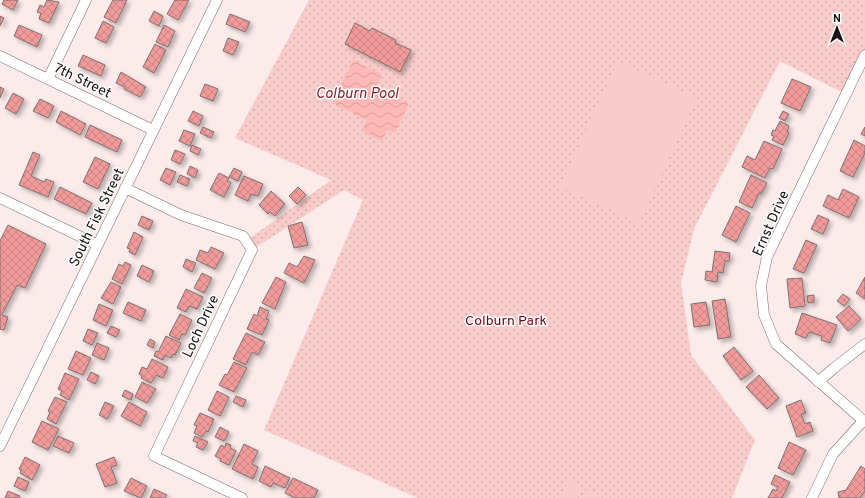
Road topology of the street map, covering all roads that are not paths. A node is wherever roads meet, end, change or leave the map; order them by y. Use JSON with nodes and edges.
{"nodes":[{"id":1,"x":86,"y":0,"type":"edge"},
{"id":2,"x":217,"y":0,"type":"edge"},
{"id":3,"x":865,"y":55,"type":"edge"},
{"id":4,"x":0,"y":56,"type":"edge"},
{"id":5,"x":48,"y":79,"type":"junction"},
{"id":6,"x":153,"y":130,"type":"junction"},
{"id":7,"x":125,"y":188,"type":"junction"},
{"id":8,"x":0,"y":198,"type":"edge"},
{"id":9,"x":98,"y":245,"type":"junction"},
{"id":10,"x":865,"y":344,"type":"edge"},
{"id":11,"x":818,"y":382,"type":"junction"},
{"id":12,"x":864,"y":421,"type":"edge"},
{"id":13,"x":0,"y":446,"type":"edge"},
{"id":14,"x":242,"y":498,"type":"edge"},
{"id":15,"x":812,"y":498,"type":"edge"}],
"edges":[{"from":1,"to":5,"type":"street"},
{"from":2,"to":6,"type":"street","name":"South Fisk Street"},
{"from":3,"to":11,"type":"street","name":"Ernst Drive"},
{"from":4,"to":5,"type":"street","name":"7th Street"},
{"from":5,"to":6,"type":"street","name":"7th Street"},
{"from":6,"to":7,"type":"street","name":"South Fisk Street"},
{"from":7,"to":9,"type":"street","name":"South Fisk Street"},
{"from":7,"to":14,"type":"street","name":"Loch Drive"},
{"from":8,"to":9,"type":"street"},
{"from":9,"to":13,"type":"street","name":"South Fisk Street"},
{"from":10,"to":11,"type":"street"},
{"from":11,"to":12,"type":"street","name":"Ernst Drive"},
{"from":12,"to":15,"type":"street"}]}
